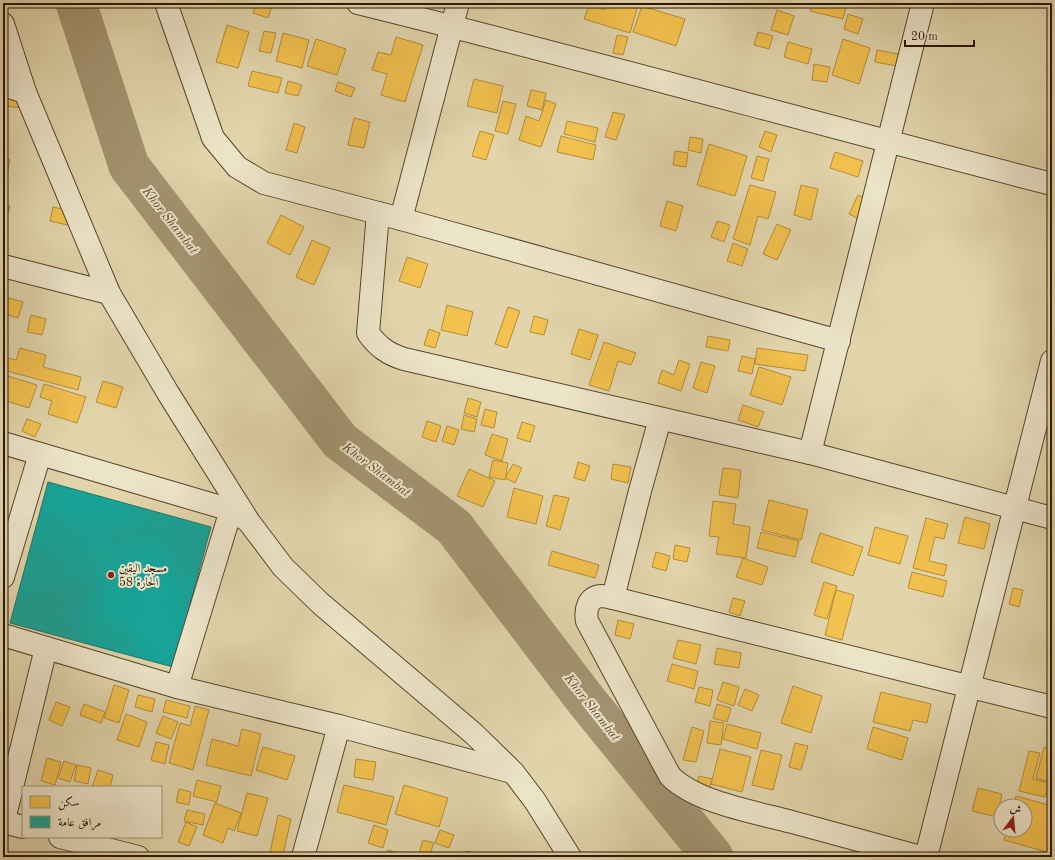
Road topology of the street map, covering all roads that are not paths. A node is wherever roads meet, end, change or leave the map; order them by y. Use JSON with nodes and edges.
{"nodes":[{"id":1,"x":166,"y":3,"type":"edge"},
{"id":2,"x":358,"y":3,"type":"edge"},
{"id":3,"x":458,"y":3,"type":"edge"},
{"id":4,"x":923,"y":3,"type":"edge"},
{"id":5,"x":3,"y":24,"type":"edge"},
{"id":6,"x":451,"y":26,"type":"junction"},
{"id":7,"x":3,"y":85,"type":"edge"},
{"id":8,"x":25,"y":92,"type":"junction"},
{"id":9,"x":888,"y":143,"type":"junction"},
{"id":10,"x":1052,"y":184,"type":"edge"},
{"id":11,"x":378,"y":213,"type":"junction"},
{"id":12,"x":401,"y":219,"type":"junction"},
{"id":13,"x":3,"y":266,"type":"edge"},
{"id":14,"x":109,"y":293,"type":"junction"},
{"id":15,"x":839,"y":340,"type":"junction"},
{"id":16,"x":1052,"y":364,"type":"edge"},
{"id":17,"x":660,"y":419,"type":"junction"},
{"id":18,"x":3,"y":443,"type":"edge"},
{"id":19,"x":810,"y":453,"type":"junction"},
{"id":20,"x":40,"y":454,"type":"junction"},
{"id":21,"x":1015,"y":508,"type":"junction"},
{"id":22,"x":231,"y":510,"type":"junction"},
{"id":23,"x":1052,"y":518,"type":"edge"},
{"id":24,"x":249,"y":522,"type":"junction"},
{"id":25,"x":3,"y":577,"type":"edge"},
{"id":26,"x":613,"y":598,"type":"junction"},
{"id":27,"x":3,"y":635,"type":"edge"},
{"id":28,"x":46,"y":648,"type":"junction"},
{"id":29,"x":970,"y":686,"type":"junction"},
{"id":30,"x":177,"y":687,"type":"junction"},
{"id":31,"x":1052,"y":707,"type":"edge"},
{"id":32,"x":339,"y":726,"type":"junction"},
{"id":33,"x":513,"y":772,"type":"junction"},
{"id":34,"x":3,"y":823,"type":"edge"},
{"id":35,"x":22,"y":827,"type":"edge"},
{"id":36,"x":64,"y":838,"type":"edge"},
{"id":37,"x":138,"y":857,"type":"edge"},
{"id":38,"x":303,"y":857,"type":"edge"},
{"id":39,"x":570,"y":857,"type":"edge"},
{"id":40,"x":922,"y":857,"type":"edge"},
{"id":41,"x":926,"y":857,"type":"edge"}],
"edges":[{"from":1,"to":11,"type":"street"},
{"from":2,"to":6,"type":"street"},
{"from":3,"to":6,"type":"street"},
{"from":4,"to":9,"type":"street"},
{"from":5,"to":8,"type":"street"},
{"from":6,"to":9,"type":"street"},
{"from":6,"to":12,"type":"street"},
{"from":7,"to":8,"type":"street"},
{"from":8,"to":14,"type":"street"},
{"from":9,"to":10,"type":"street"},
{"from":9,"to":15,"type":"street"},
{"from":11,"to":12,"type":"street"},
{"from":11,"to":17,"type":"street"},
{"from":12,"to":15,"type":"street"},
{"from":13,"to":14,"type":"street"},
{"from":14,"to":24,"type":"street"},
{"from":15,"to":19,"type":"street"},
{"from":16,"to":21,"type":"street"},
{"from":17,"to":19,"type":"street"},
{"from":17,"to":26,"type":"street"},
{"from":18,"to":20,"type":"street"},
{"from":19,"to":21,"type":"street"},
{"from":20,"to":22,"type":"street"},
{"from":20,"to":25,"type":"street"},
{"from":21,"to":23,"type":"street"},
{"from":21,"to":29,"type":"street"},
{"from":22,"to":24,"type":"street"},
{"from":22,"to":30,"type":"street"},
{"from":24,"to":33,"type":"street"},
{"from":26,"to":29,"type":"street"},
{"from":26,"to":40,"type":"street"},
{"from":27,"to":28,"type":"street"},
{"from":28,"to":30,"type":"street"},
{"from":28,"to":34,"type":"street"},
{"from":29,"to":31,"type":"street"},
{"from":29,"to":41,"type":"street"},
{"from":30,"to":32,"type":"street"},
{"from":32,"to":33,"type":"street"},
{"from":32,"to":38,"type":"street"},
{"from":33,"to":39,"type":"street"},
{"from":34,"to":35,"type":"street"},
{"from":36,"to":37,"type":"street"}]}
